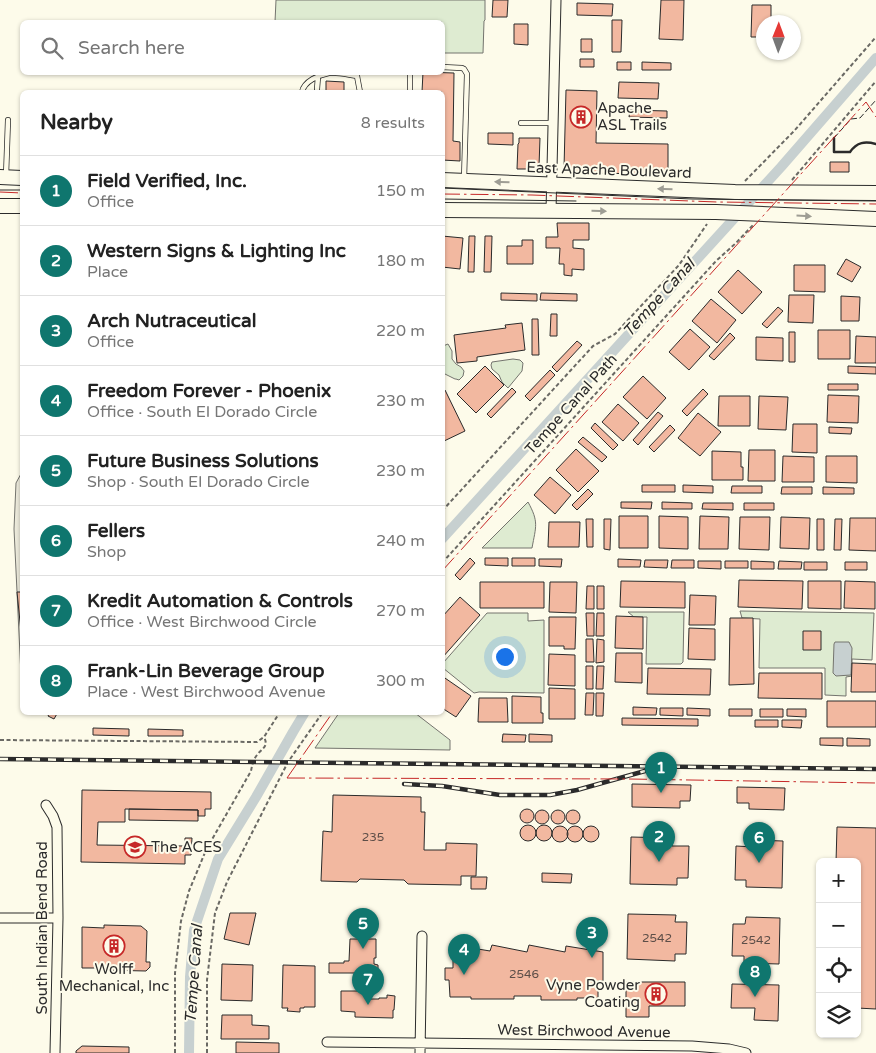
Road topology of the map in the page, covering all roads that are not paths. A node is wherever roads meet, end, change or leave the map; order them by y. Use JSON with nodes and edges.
{"nodes":[{"id":1,"x":556,"y":0,"type":"edge"},
{"id":2,"x":445,"y":67,"type":"edge"},
{"id":3,"x":324,"y":75,"type":"edge"},
{"id":4,"x":348,"y":75,"type":"edge"},
{"id":5,"x":410,"y":75,"type":"edge"},
{"id":6,"x":318,"y":77,"type":"junction"},
{"id":7,"x":317,"y":89,"type":"dead end"},
{"id":8,"x":302,"y":90,"type":"edge"},
{"id":9,"x":360,"y":90,"type":"edge"},
{"id":10,"x":410,"y":90,"type":"edge"},
{"id":11,"x":8,"y":120,"type":"dead end"},
{"id":12,"x":521,"y":122,"type":"dead end"},
{"id":13,"x":552,"y":123,"type":"junction"},
{"id":14,"x":3,"y":178,"type":"edge"},
{"id":15,"x":20,"y":178,"type":"edge"},
{"id":16,"x":445,"y":180,"type":"edge"},
{"id":17,"x":464,"y":181,"type":"junction"},
{"id":18,"x":551,"y":184,"type":"junction"},
{"id":19,"x":876,"y":193,"type":"edge"},
{"id":20,"x":0,"y":206,"type":"edge"},
{"id":21,"x":20,"y":206,"type":"edge"},
{"id":22,"x":445,"y":210,"type":"edge"},
{"id":23,"x":551,"y":211,"type":"junction"},
{"id":24,"x":876,"y":219,"type":"edge"},
{"id":25,"x":46,"y":805,"type":"dead end"},
{"id":26,"x":0,"y":918,"type":"edge"},
{"id":27,"x":58,"y":918,"type":"junction"},
{"id":28,"x":422,"y":936,"type":"dead end"},
{"id":29,"x":327,"y":1042,"type":"dead end"},
{"id":30,"x":420,"y":1048,"type":"edge"},
{"id":31,"x":54,"y":1053,"type":"edge"},
{"id":32,"x":746,"y":1053,"type":"edge"}],
"edges":[{"from":1,"to":13,"type":"street"},
{"from":2,"to":17,"type":"lane"},
{"from":3,"to":6,"type":"lane"},
{"from":4,"to":9,"type":"lane"},
{"from":5,"to":10,"type":"lane"},
{"from":6,"to":7,"type":"lane"},
{"from":6,"to":8,"type":"lane"},
{"from":11,"to":14,"type":"lane"},
{"from":12,"to":13,"type":"lane"},
{"from":13,"to":18,"type":"street"},
{"from":14,"to":15,"type":"main road"},
{"from":16,"to":17,"type":"main road","name":"East Apache Boulevard"},
{"from":18,"to":17,"type":"main road","name":"East Apache Boulevard","one_way":true},
{"from":19,"to":18,"type":"main road","name":"East Apache Boulevard","one_way":true},
{"from":18,"to":23,"type":"street"},
{"from":20,"to":21,"type":"main road"},
{"from":22,"to":23,"type":"main road"},
{"from":23,"to":24,"type":"main road","one_way":true},
{"from":25,"to":27,"type":"street","name":"South Indian Bend Road"},
{"from":26,"to":27,"type":"street"},
{"from":27,"to":31,"type":"street","name":"South Indian Bend Road"},
{"from":28,"to":30,"type":"street"},
{"from":29,"to":30,"type":"street","name":"West Birchwood Avenue"},
{"from":30,"to":32,"type":"street","name":"West Birchwood Avenue"}]}
